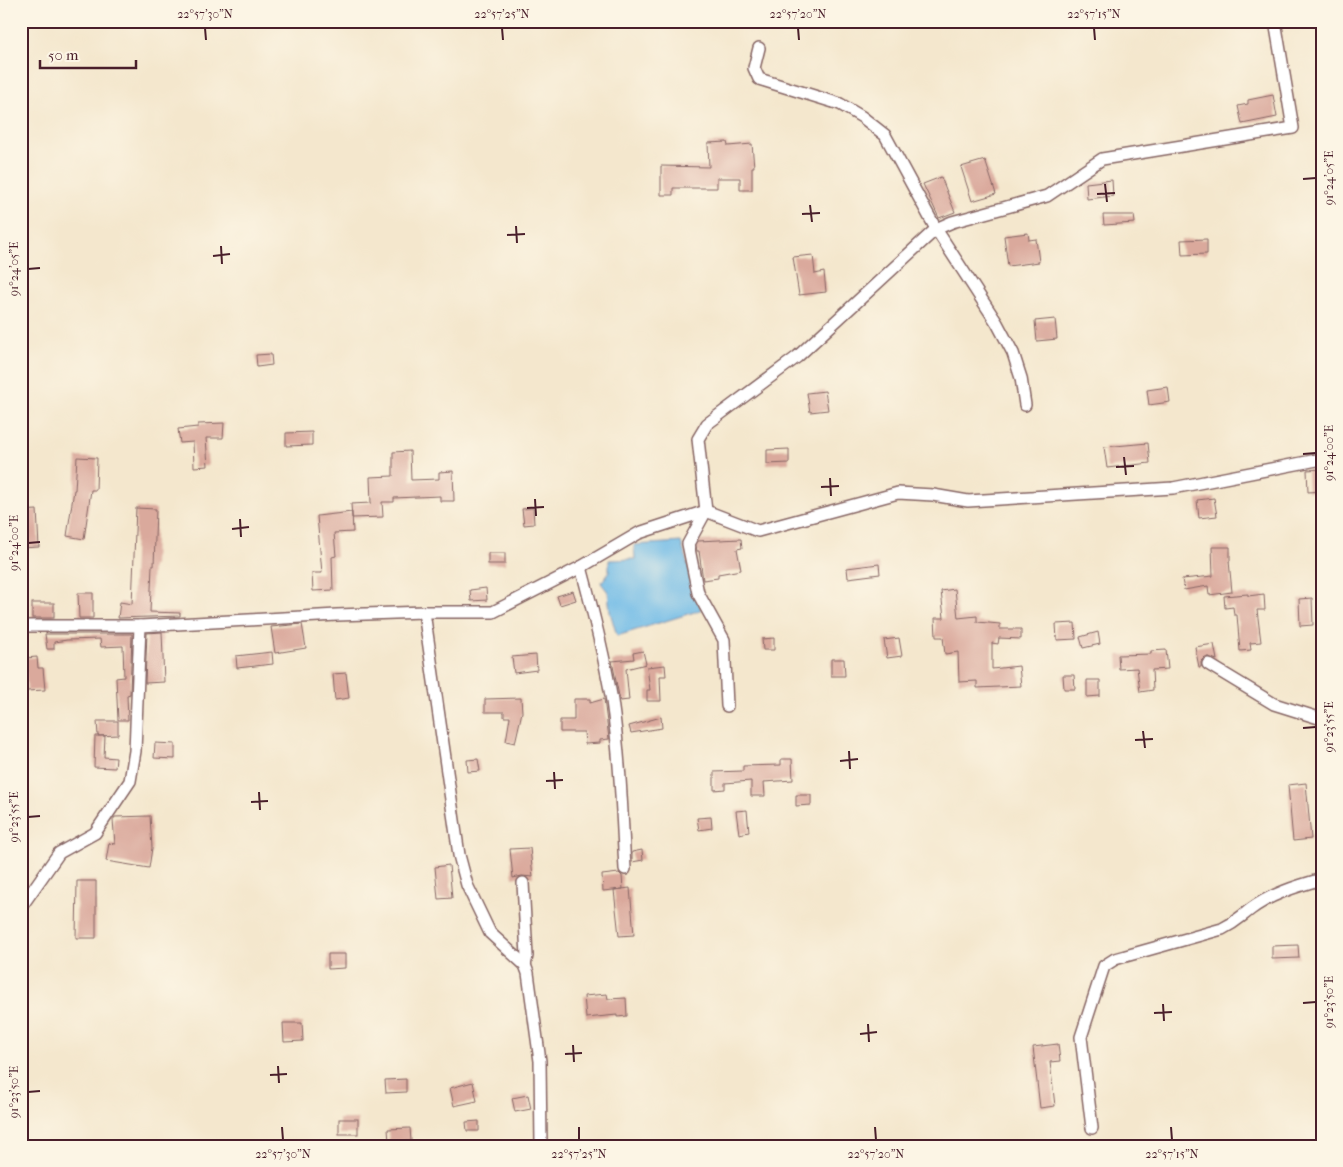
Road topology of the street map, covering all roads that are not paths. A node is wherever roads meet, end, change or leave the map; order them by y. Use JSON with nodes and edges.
{"nodes":[{"id":1,"x":1275,"y":21,"type":"edge"},
{"id":2,"x":759,"y":48,"type":"dead end"},
{"id":3,"x":936,"y":229,"type":"junction"},
{"id":4,"x":1025,"y":405,"type":"dead end"},
{"id":5,"x":1322,"y":459,"type":"edge"},
{"id":6,"x":706,"y":511,"type":"junction"},
{"id":7,"x":581,"y":567,"type":"junction"},
{"id":8,"x":424,"y":612,"type":"junction"},
{"id":9,"x":21,"y":626,"type":"edge"},
{"id":10,"x":140,"y":626,"type":"junction"},
{"id":11,"x":1208,"y":664,"type":"dead end"},
{"id":12,"x":727,"y":706,"type":"dead end"},
{"id":13,"x":1322,"y":719,"type":"edge"},
{"id":14,"x":626,"y":869,"type":"dead end"},
{"id":15,"x":1322,"y":879,"type":"edge"},
{"id":16,"x":523,"y":883,"type":"dead end"},
{"id":17,"x":21,"y":907,"type":"edge"},
{"id":18,"x":525,"y":965,"type":"junction"},
{"id":19,"x":1092,"y":1128,"type":"dead end"},
{"id":20,"x":541,"y":1146,"type":"edge"}],
"edges":[{"from":1,"to":3,"type":"street"},
{"from":2,"to":3,"type":"street"},
{"from":3,"to":4,"type":"street"},
{"from":3,"to":6,"type":"street"},
{"from":5,"to":6,"type":"street"},
{"from":6,"to":7,"type":"street"},
{"from":6,"to":12,"type":"street"},
{"from":7,"to":8,"type":"street"},
{"from":7,"to":14,"type":"street"},
{"from":8,"to":10,"type":"street"},
{"from":8,"to":18,"type":"street"},
{"from":9,"to":10,"type":"street"},
{"from":10,"to":17,"type":"street"},
{"from":11,"to":13,"type":"street"},
{"from":15,"to":19,"type":"street"},
{"from":16,"to":18,"type":"street"},
{"from":18,"to":20,"type":"street"}]}
